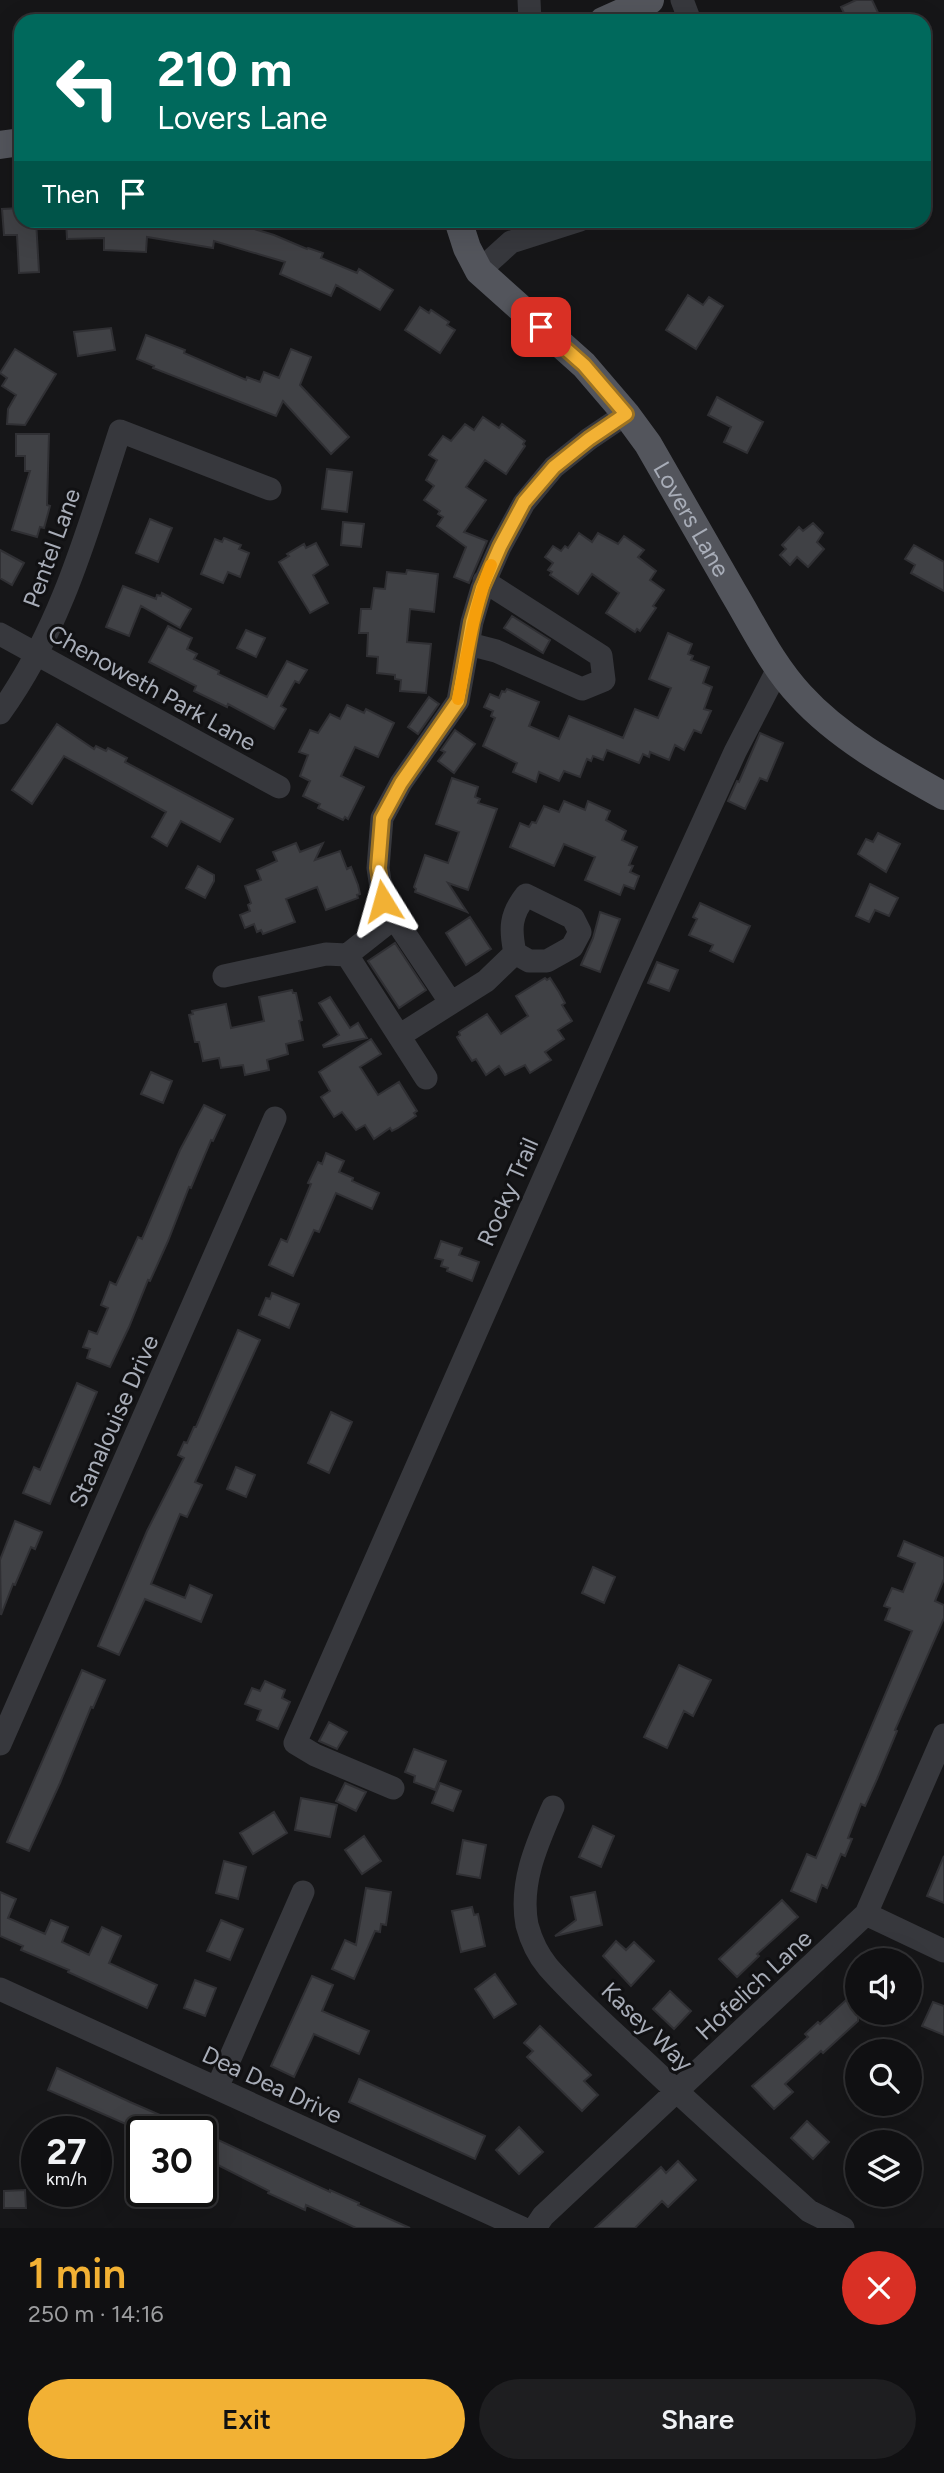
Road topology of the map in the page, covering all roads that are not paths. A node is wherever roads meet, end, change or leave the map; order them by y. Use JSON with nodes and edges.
{"nodes":[{"id":1,"x":650,"y":0,"type":"edge"},
{"id":2,"x":619,"y":14,"type":"edge"},
{"id":3,"x":461,"y":228,"type":"edge"},
{"id":4,"x":534,"y":228,"type":"edge"},
{"id":5,"x":479,"y":271,"type":"junction"},
{"id":6,"x":626,"y":414,"type":"junction"},
{"id":7,"x":270,"y":489,"type":"dead end"},
{"id":8,"x":485,"y":581,"type":"junction"},
{"id":9,"x":0,"y":634,"type":"edge"},
{"id":10,"x":469,"y":644,"type":"junction"},
{"id":11,"x":37,"y":654,"type":"junction"},
{"id":12,"x":779,"y":667,"type":"junction"},
{"id":13,"x":0,"y":713,"type":"edge"},
{"id":14,"x":279,"y":787,"type":"dead end"},
{"id":15,"x":944,"y":796,"type":"edge"},
{"id":16,"x":394,"y":918,"type":"junction"},
{"id":17,"x":515,"y":953,"type":"dead end"},
{"id":18,"x":347,"y":955,"type":"junction"},
{"id":19,"x":224,"y":976,"type":"dead end"},
{"id":20,"x":450,"y":1003,"type":"junction"},
{"id":21,"x":399,"y":1037,"type":"junction"},
{"id":22,"x":426,"y":1078,"type":"dead end"},
{"id":23,"x":275,"y":1118,"type":"dead end"},
{"id":24,"x":944,"y":1735,"type":"edge"},
{"id":25,"x":0,"y":1744,"type":"edge"},
{"id":26,"x":393,"y":1788,"type":"dead end"},
{"id":27,"x":553,"y":1807,"type":"dead end"},
{"id":28,"x":303,"y":1892,"type":"dead end"},
{"id":29,"x":866,"y":1914,"type":"junction"},
{"id":30,"x":944,"y":1951,"type":"edge"},
{"id":31,"x":0,"y":1989,"type":"edge"},
{"id":32,"x":217,"y":2088,"type":"junction"},
{"id":33,"x":677,"y":2091,"type":"junction"},
{"id":34,"x":522,"y":2228,"type":"edge"},
{"id":35,"x":535,"y":2228,"type":"edge"},
{"id":36,"x":843,"y":2228,"type":"edge"}],
"edges":[{"from":1,"to":2,"type":"main road"},
{"from":3,"to":5,"type":"main road","name":"Lovers Lane"},
{"from":4,"to":5,"type":"street"},
{"from":5,"to":6,"type":"main road","name":"Lovers Lane"},
{"from":6,"to":8,"type":"street"},
{"from":6,"to":12,"type":"main road","name":"Lovers Lane"},
{"from":7,"to":11,"type":"street","name":"Pentel Lane"},
{"from":8,"to":10,"type":"street"},
{"from":8,"to":10,"type":"street"},
{"from":9,"to":11,"type":"street","name":"Chenoweth Park Lane"},
{"from":10,"to":16,"type":"street"},
{"from":11,"to":13,"type":"street","name":"Pentel Lane"},
{"from":11,"to":14,"type":"street","name":"Chenoweth Park Lane"},
{"from":12,"to":15,"type":"main road","name":"Lovers Lane"},
{"from":12,"to":26,"type":"street","name":"Rocky Trail"},
{"from":16,"to":18,"type":"street"},
{"from":16,"to":20,"type":"street"},
{"from":17,"to":20,"type":"street"},
{"from":18,"to":19,"type":"street"},
{"from":18,"to":21,"type":"street"},
{"from":20,"to":21,"type":"street"},
{"from":21,"to":22,"type":"street"},
{"from":23,"to":25,"type":"street","name":"Stanalouise Drive"},
{"from":24,"to":29,"type":"street","name":"Hofelich Lane"},
{"from":27,"to":33,"type":"street","name":"Kasey Way"},
{"from":28,"to":32,"type":"street"},
{"from":29,"to":30,"type":"street"},
{"from":29,"to":33,"type":"street","name":"Hofelich Lane"},
{"from":31,"to":32,"type":"street","name":"Dea Dea Drive"},
{"from":32,"to":34,"type":"street","name":"Dea Dea Drive"},
{"from":33,"to":35,"type":"street","name":"Hofelich Lane"},
{"from":33,"to":36,"type":"street","name":"Kasey Way"}]}
